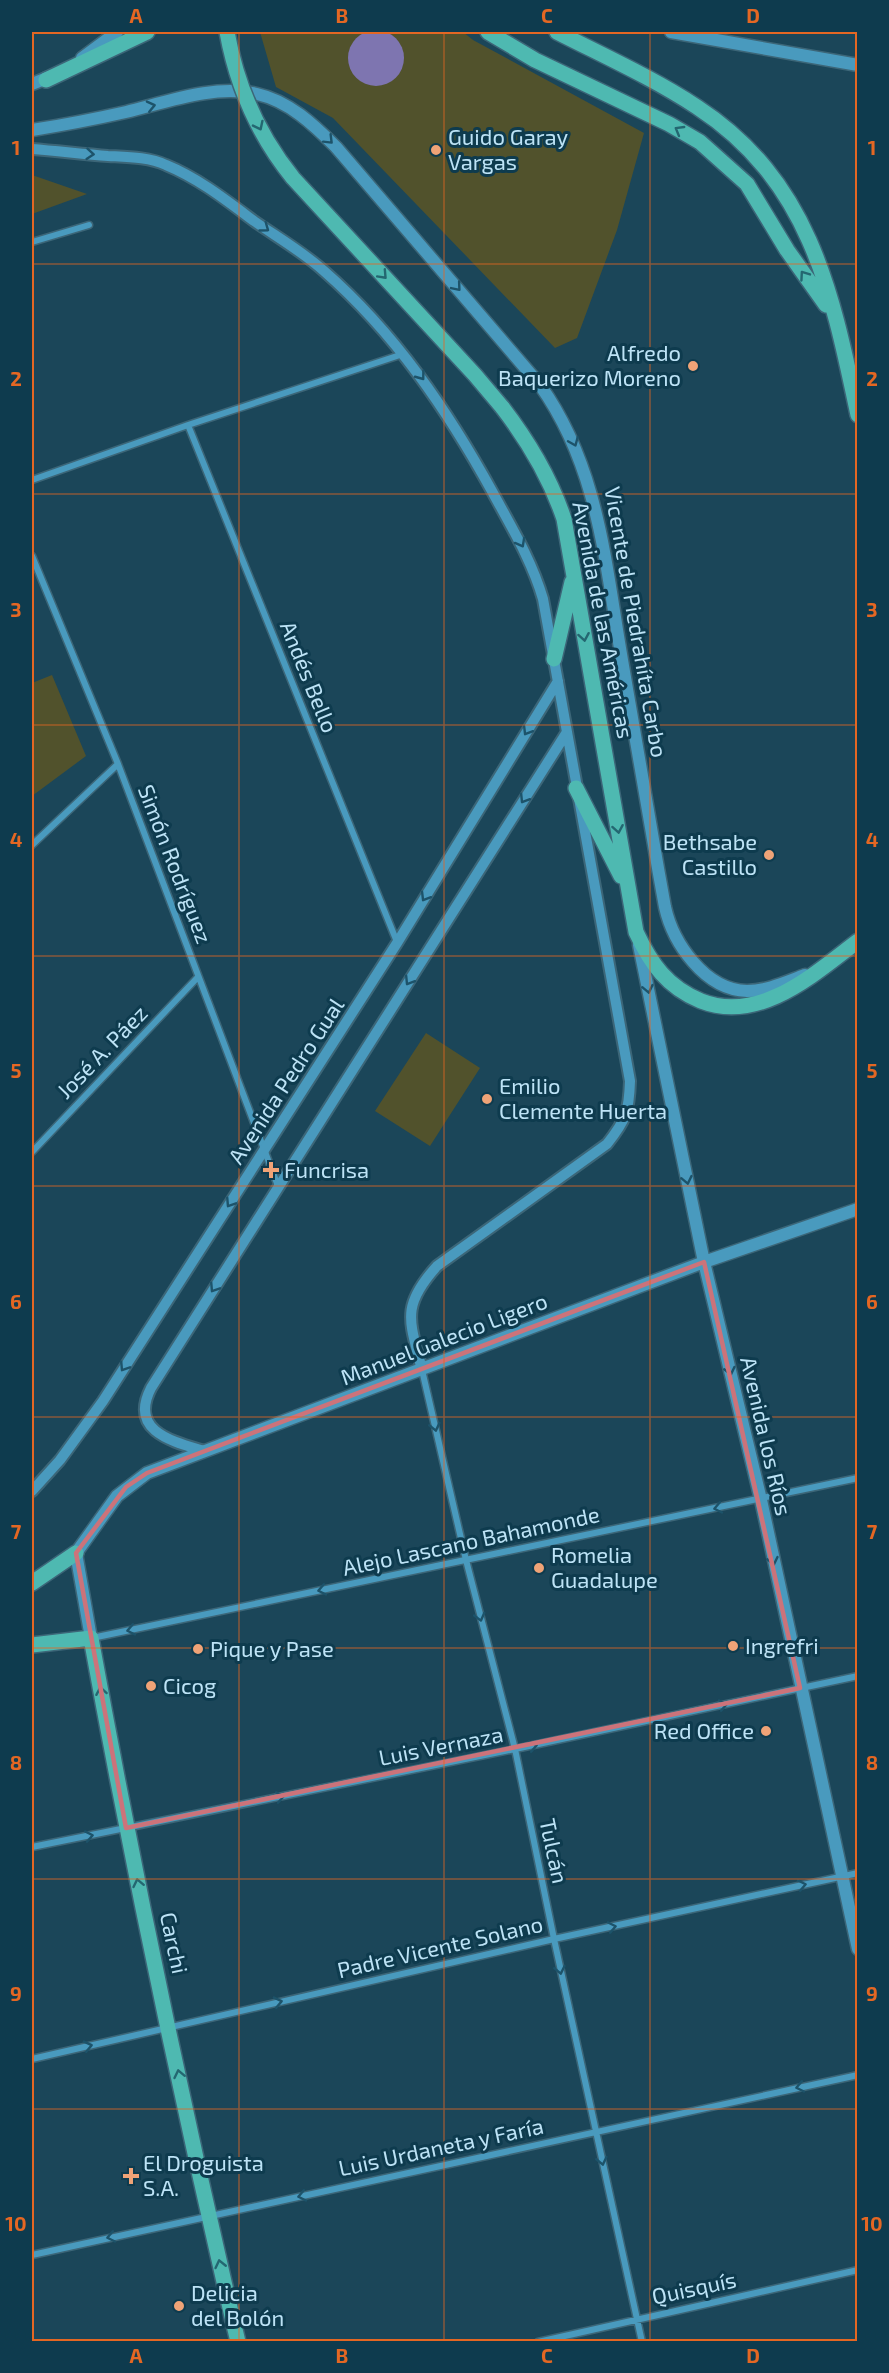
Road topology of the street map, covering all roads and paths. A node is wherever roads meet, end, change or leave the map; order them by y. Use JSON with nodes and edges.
{"nodes":[{"id":1,"x":117,"y":32,"type":"edge"},
{"id":2,"x":122,"y":32,"type":"edge"},
{"id":3,"x":147,"y":32,"type":"edge"},
{"id":4,"x":227,"y":32,"type":"edge"},
{"id":5,"x":488,"y":32,"type":"edge"},
{"id":6,"x":557,"y":32,"type":"edge"},
{"id":7,"x":672,"y":32,"type":"edge"},
{"id":8,"x":86,"y":56,"type":"junction"},
{"id":9,"x":858,"y":65,"type":"edge"},
{"id":10,"x":39,"y":82,"type":"edge"},
{"id":11,"x":32,"y":130,"type":"edge"},
{"id":12,"x":32,"y":149,"type":"edge"},
{"id":13,"x":89,"y":225,"type":"dead end"},
{"id":14,"x":32,"y":242,"type":"edge"},
{"id":15,"x":838,"y":322,"type":"junction"},
{"id":16,"x":403,"y":354,"type":"junction"},
{"id":17,"x":858,"y":415,"type":"edge"},
{"id":18,"x":188,"y":425,"type":"junction"},
{"id":19,"x":32,"y":480,"type":"edge"},
{"id":20,"x":32,"y":555,"type":"edge"},
{"id":21,"x":574,"y":576,"type":"junction"},
{"id":22,"x":554,"y":659,"type":"junction"},
{"id":23,"x":558,"y":681,"type":"junction"},
{"id":24,"x":567,"y":732,"type":"junction"},
{"id":25,"x":118,"y":764,"type":"junction"},
{"id":26,"x":576,"y":788,"type":"junction"},
{"id":27,"x":32,"y":845,"type":"edge"},
{"id":28,"x":629,"y":892,"type":"junction"},
{"id":29,"x":636,"y":932,"type":"junction"},
{"id":30,"x":858,"y":940,"type":"edge"},
{"id":31,"x":397,"y":943,"type":"junction"},
{"id":32,"x":820,"y":969,"type":"junction"},
{"id":33,"x":198,"y":977,"type":"junction"},
{"id":34,"x":264,"y":1151,"type":"junction"},
{"id":35,"x":32,"y":1152,"type":"edge"},
{"id":36,"x":279,"y":1187,"type":"junction"},
{"id":37,"x":858,"y":1209,"type":"edge"},
{"id":38,"x":704,"y":1262,"type":"junction"},
{"id":39,"x":422,"y":1370,"type":"junction"},
{"id":40,"x":204,"y":1451,"type":"junction"},
{"id":41,"x":858,"y":1478,"type":"edge"},
{"id":42,"x":32,"y":1491,"type":"edge"},
{"id":43,"x":761,"y":1500,"type":"junction"},
{"id":44,"x":76,"y":1552,"type":"junction"},
{"id":45,"x":466,"y":1560,"type":"junction"},
{"id":46,"x":32,"y":1583,"type":"edge"},
{"id":47,"x":91,"y":1638,"type":"junction"},
{"id":48,"x":32,"y":1645,"type":"edge"},
{"id":49,"x":858,"y":1676,"type":"edge"},
{"id":50,"x":800,"y":1688,"type":"junction"},
{"id":51,"x":515,"y":1749,"type":"junction"},
{"id":52,"x":126,"y":1828,"type":"junction"},
{"id":53,"x":32,"y":1847,"type":"edge"},
{"id":54,"x":858,"y":1873,"type":"edge"},
{"id":55,"x":842,"y":1876,"type":"junction"},
{"id":56,"x":554,"y":1939,"type":"junction"},
{"id":57,"x":858,"y":1949,"type":"edge"},
{"id":58,"x":169,"y":2027,"type":"junction"},
{"id":59,"x":32,"y":2060,"type":"edge"},
{"id":60,"x":858,"y":2075,"type":"edge"},
{"id":61,"x":596,"y":2132,"type":"junction"},
{"id":62,"x":209,"y":2216,"type":"junction"},
{"id":63,"x":32,"y":2255,"type":"edge"},
{"id":64,"x":858,"y":2270,"type":"edge"},
{"id":65,"x":637,"y":2319,"type":"junction"},
{"id":66,"x":238,"y":2342,"type":"edge"},
{"id":67,"x":538,"y":2342,"type":"edge"},
{"id":68,"x":642,"y":2342,"type":"edge"}],
"edges":[{"from":1,"to":8,"type":"main road"},
{"from":2,"to":8,"type":"main road"},
{"from":3,"to":10,"type":"main road"},
{"from":4,"to":21,"type":"main road","name":"Avenida de las Américas","one_way":true,"bridge":true},
{"from":15,"to":5,"type":"main road","one_way":true},
{"from":6,"to":15,"type":"main road"},
{"from":7,"to":9,"type":"main road"},
{"from":8,"to":10,"type":"main road"},
{"from":11,"to":32,"type":"main road","name":"Vicente de Piedrahíta Carbo","one_way":true},
{"from":12,"to":16,"type":"street","one_way":true},
{"from":13,"to":14,"type":"street"},
{"from":15,"to":17,"type":"main road"},
{"from":16,"to":18,"type":"street"},
{"from":16,"to":22,"type":"street","one_way":true},
{"from":18,"to":19,"type":"street"},
{"from":18,"to":31,"type":"street","name":"Andés Bello"},
{"from":20,"to":25,"type":"street","name":"Simón Rodríguez"},
{"from":21,"to":22,"type":"main road"},
{"from":21,"to":28,"type":"main road","name":"Avenida de las Américas","one_way":true},
{"from":22,"to":23,"type":"street"},
{"from":23,"to":24,"type":"street"},
{"from":23,"to":31,"type":"street","name":"Avenida Pedro Gual","one_way":true},
{"from":24,"to":26,"type":"street"},
{"from":24,"to":36,"type":"street","one_way":true},
{"from":25,"to":27,"type":"street"},
{"from":25,"to":33,"type":"street","name":"Simón Rodríguez"},
{"from":26,"to":28,"type":"main road"},
{"from":26,"to":39,"type":"street"},
{"from":28,"to":29,"type":"main road","name":"Avenida de las Américas"},
{"from":29,"to":32,"type":"main road","name":"Avenida de las Américas"},
{"from":29,"to":38,"type":"main road","name":"Avenida los Ríos","one_way":true},
{"from":30,"to":32,"type":"main road","name":"Vicente de Piedrahíta Carbo"},
{"from":31,"to":34,"type":"street","name":"Avenida Pedro Gual"},
{"from":33,"to":34,"type":"street","name":"Simón Rodríguez"},
{"from":33,"to":35,"type":"street","name":"José A. Páez"},
{"from":34,"to":36,"type":"street","name":"Simón Rodríguez"},
{"from":34,"to":42,"type":"street","name":"Avenida Pedro Gual","one_way":true},
{"from":36,"to":40,"type":"street","one_way":true},
{"from":37,"to":38,"type":"main road","name":"Manuel Galecio Ligero"},
{"from":38,"to":39,"type":"main road","name":"Manuel Galecio Ligero"},
{"from":38,"to":43,"type":"main road","name":"Avenida los Ríos","one_way":true},
{"from":39,"to":40,"type":"main road","name":"Manuel Galecio Ligero"},
{"from":39,"to":45,"type":"street","name":"Tulcán","one_way":true},
{"from":40,"to":44,"type":"main road","name":"Manuel Galecio Ligero"},
{"from":41,"to":43,"type":"street","name":"Alejo Lascano Bahamonde"},
{"from":43,"to":45,"type":"street","name":"Alejo Lascano Bahamonde","one_way":true},
{"from":43,"to":50,"type":"main road","name":"Avenida los Ríos","one_way":true},
{"from":44,"to":46,"type":"main road"},
{"from":44,"to":47,"type":"main road","name":"Carchi"},
{"from":45,"to":47,"type":"street","name":"Alejo Lascano Bahamonde","one_way":true},
{"from":45,"to":51,"type":"street","name":"Tulcán","one_way":true},
{"from":47,"to":48,"type":"main road"},
{"from":52,"to":47,"type":"main road","name":"Carchi","one_way":true},
{"from":49,"to":50,"type":"street","name":"Luis Vernaza"},
{"from":51,"to":50,"type":"street","name":"Luis Vernaza","one_way":true},
{"from":50,"to":55,"type":"main road","name":"Avenida los Ríos"},
{"from":52,"to":51,"type":"street","name":"Luis Vernaza","one_way":true},
{"from":51,"to":56,"type":"street","name":"Tulcán"},
{"from":53,"to":52,"type":"street","name":"Luis Vernaza","one_way":true},
{"from":58,"to":52,"type":"main road","name":"Carchi","one_way":true},
{"from":54,"to":55,"type":"street","name":"Padre Vicente Solano"},
{"from":56,"to":55,"type":"street","name":"Padre Vicente Solano","one_way":true},
{"from":55,"to":57,"type":"main road","name":"Avenida los Ríos"},
{"from":58,"to":56,"type":"street","name":"Padre Vicente Solano","one_way":true},
{"from":56,"to":61,"type":"street","name":"Tulcán","one_way":true},
{"from":59,"to":58,"type":"street","name":"Padre Vicente Solano","one_way":true},
{"from":62,"to":58,"type":"main road","name":"Carchi","one_way":true},
{"from":60,"to":61,"type":"street","name":"Luis Urdaneta y Faría","one_way":true},
{"from":61,"to":62,"type":"street","name":"Luis Urdaneta y Faría","one_way":true},
{"from":61,"to":65,"type":"street","name":"Tulcán","one_way":true},
{"from":62,"to":63,"type":"street","name":"Luis Urdaneta y Faría","one_way":true},
{"from":66,"to":62,"type":"main road","name":"Carchi","one_way":true},
{"from":64,"to":65,"type":"street","name":"Quisquís"},
{"from":65,"to":67,"type":"street","name":"Quisquís"},
{"from":65,"to":68,"type":"street","name":"Tulcán"}]}
